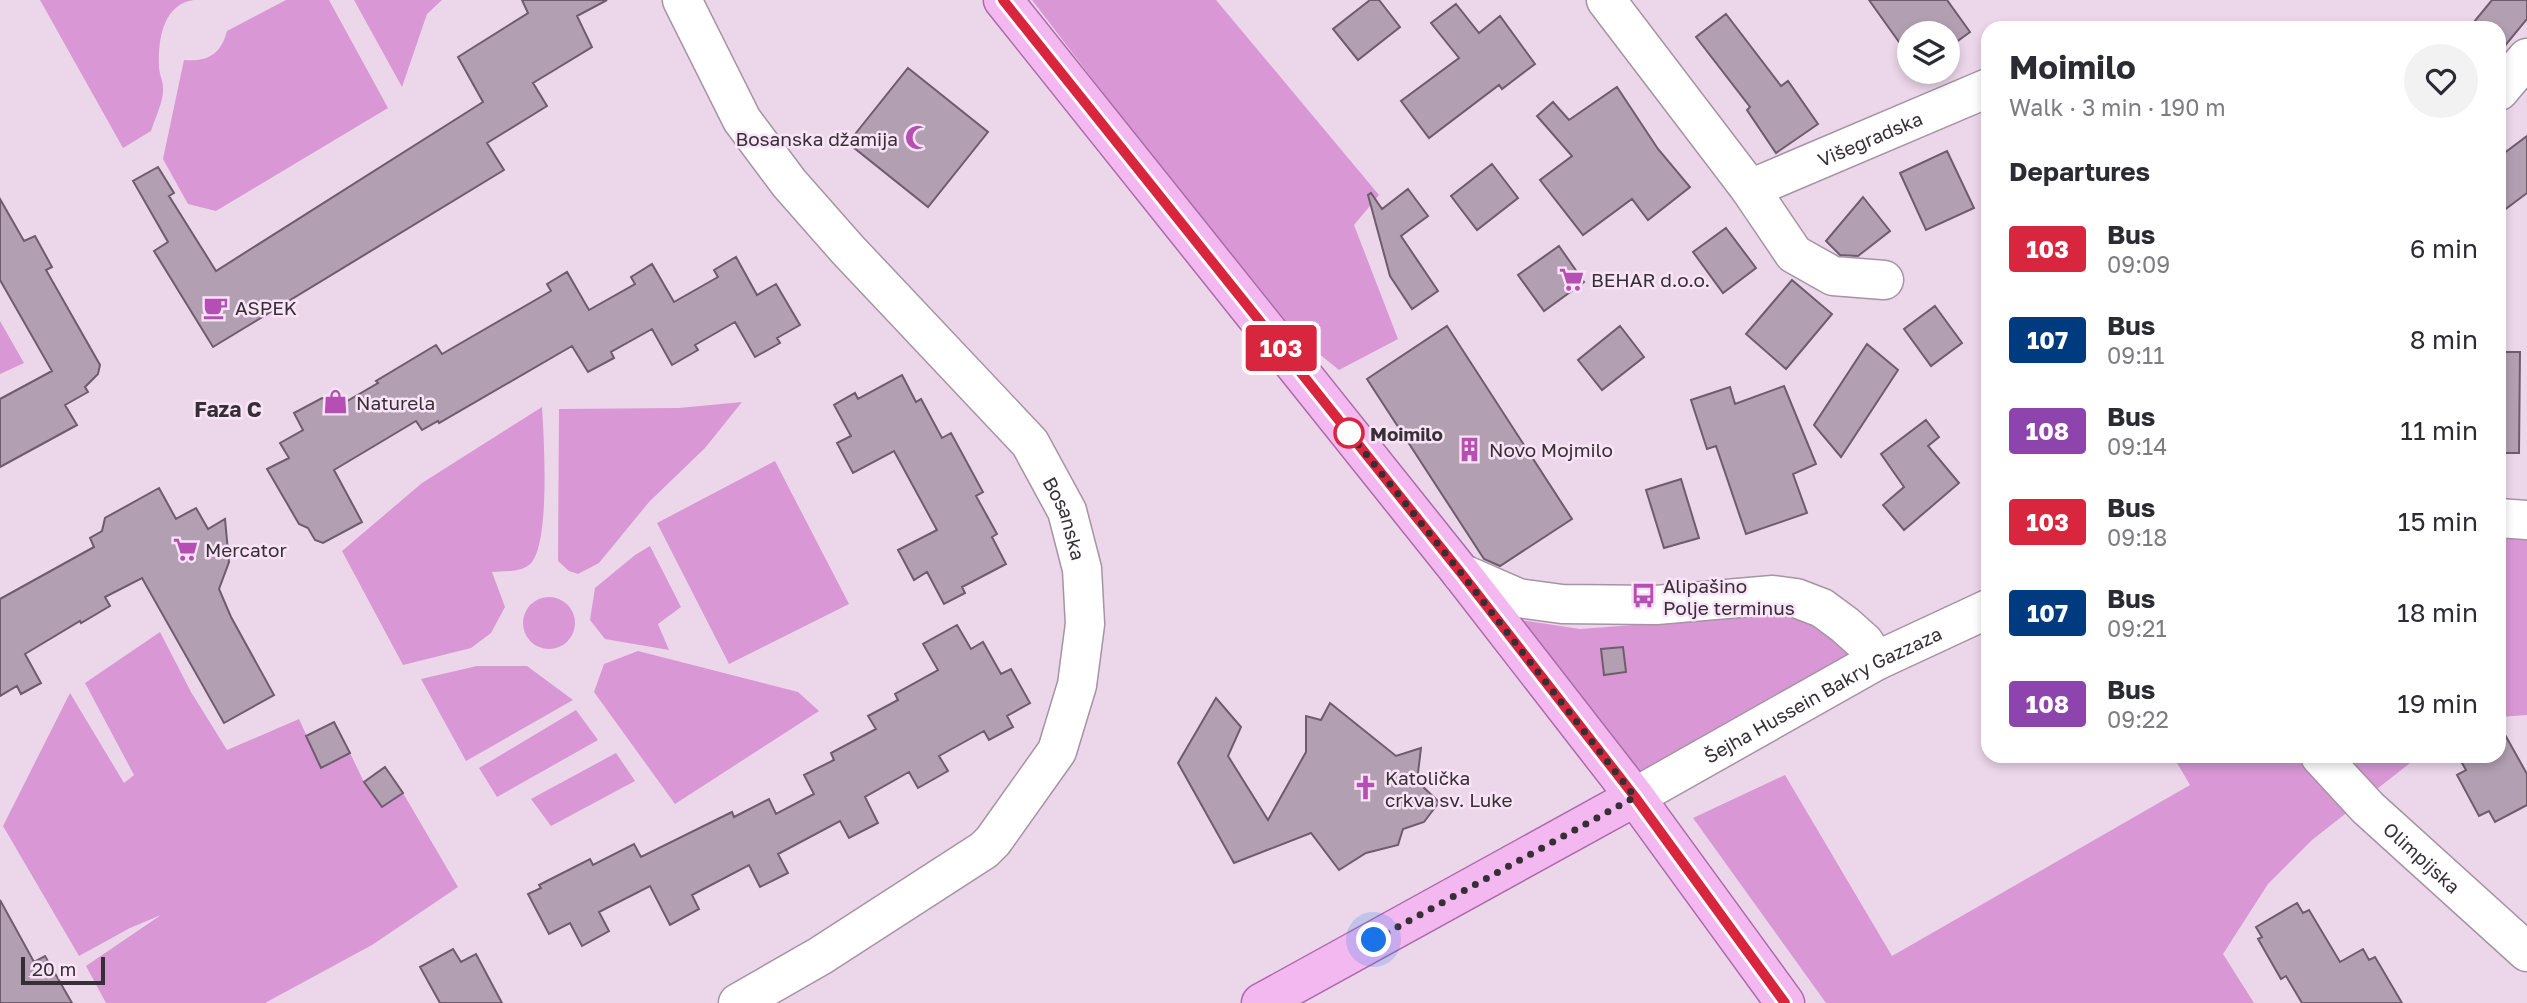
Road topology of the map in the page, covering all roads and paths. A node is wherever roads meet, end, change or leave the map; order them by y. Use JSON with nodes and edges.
{"nodes":[{"id":1,"x":682,"y":0,"type":"edge"},
{"id":2,"x":1003,"y":0,"type":"edge"},
{"id":3,"x":1606,"y":0,"type":"edge"},
{"id":4,"x":2527,"y":58,"type":"edge"},
{"id":5,"x":2506,"y":83,"type":"edge"},
{"id":6,"x":1981,"y":91,"type":"edge"},
{"id":7,"x":1750,"y":189,"type":"junction"},
{"id":8,"x":1884,"y":280,"type":"dead end"},
{"id":9,"x":2506,"y":518,"type":"edge"},
{"id":10,"x":2527,"y":520,"type":"edge"},
{"id":11,"x":1461,"y":573,"type":"junction"},
{"id":12,"x":1981,"y":612,"type":"edge"},
{"id":13,"x":1877,"y":661,"type":"junction"},
{"id":14,"x":2326,"y":763,"type":"edge"},
{"id":15,"x":1647,"y":790,"type":"junction"},
{"id":16,"x":2527,"y":952,"type":"edge"},
{"id":17,"x":738,"y":1003,"type":"edge"},
{"id":18,"x":1261,"y":1003,"type":"edge"},
{"id":19,"x":1784,"y":1003,"type":"edge"}],
"edges":[{"from":1,"to":17,"type":"street","name":"Bosanska"},
{"from":2,"to":11,"type":"main road"},
{"from":3,"to":7,"type":"street"},
{"from":4,"to":5,"type":"street"},
{"from":6,"to":7,"type":"street","name":"Višegradska"},
{"from":7,"to":8,"type":"street"},
{"from":9,"to":10,"type":"street"},
{"from":11,"to":13,"type":"street"},
{"from":11,"to":15,"type":"main road"},
{"from":12,"to":13,"type":"street","name":"Šejha Hussein Bakry Gazzaza"},
{"from":13,"to":15,"type":"street","name":"Šejha Hussein Bakry Gazzaza"},
{"from":14,"to":16,"type":"street","name":"Olimpijska"},
{"from":15,"to":18,"type":"main road"},
{"from":15,"to":19,"type":"main road"}]}
